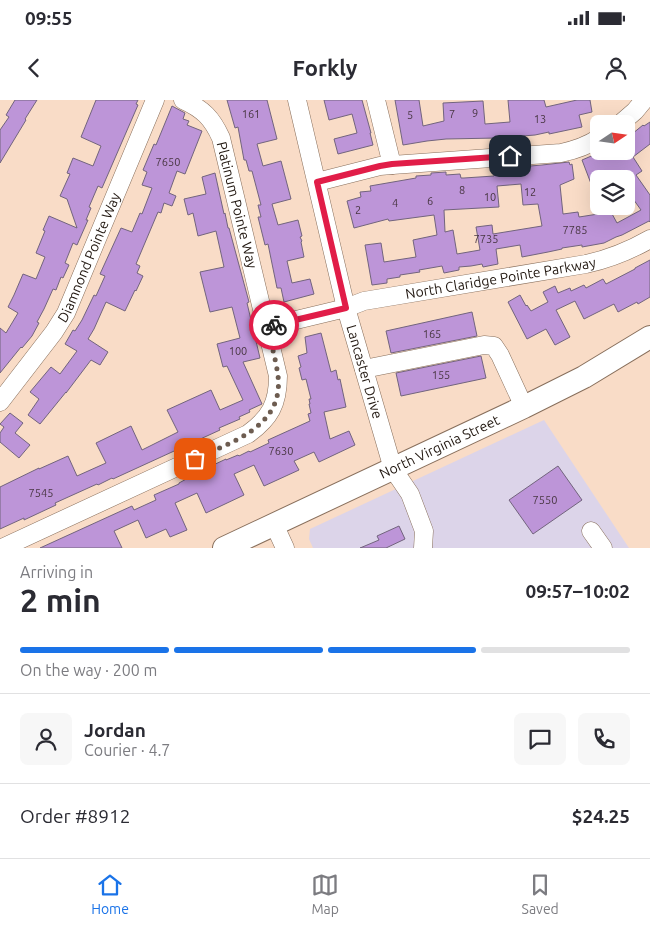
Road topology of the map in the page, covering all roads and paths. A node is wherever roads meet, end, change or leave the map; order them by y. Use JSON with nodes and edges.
{"nodes":[{"id":1,"x":155,"y":100,"type":"edge"},
{"id":2,"x":184,"y":100,"type":"edge"},
{"id":3,"x":297,"y":100,"type":"edge"},
{"id":4,"x":376,"y":100,"type":"edge"},
{"id":5,"x":644,"y":100,"type":"edge"},
{"id":6,"x":630,"y":115,"type":"edge"},
{"id":7,"x":590,"y":144,"type":"edge"},
{"id":8,"x":392,"y":164,"type":"junction"},
{"id":9,"x":317,"y":182,"type":"junction"},
{"id":10,"x":650,"y":239,"type":"edge"},
{"id":11,"x":346,"y":308,"type":"junction"},
{"id":12,"x":267,"y":327,"type":"junction"},
{"id":13,"x":650,"y":337,"type":"edge"},
{"id":14,"x":364,"y":369,"type":"junction"},
{"id":15,"x":0,"y":402,"type":"edge"},
{"id":16,"x":524,"y":407,"type":"junction"},
{"id":17,"x":394,"y":469,"type":"junction"},
{"id":18,"x":274,"y":524,"type":"junction"},
{"id":19,"x":591,"y":531,"type":"dead end"},
{"id":20,"x":2,"y":548,"type":"edge"},
{"id":21,"x":224,"y":548,"type":"edge"},
{"id":22,"x":285,"y":548,"type":"edge"},
{"id":23,"x":423,"y":548,"type":"edge"},
{"id":24,"x":603,"y":548,"type":"edge"}],
"edges":[{"from":1,"to":15,"type":"street","name":"Diamnond Pointe Way"},
{"from":2,"to":12,"type":"street","name":"Platinum Pointe Way"},
{"from":3,"to":9,"type":"street","name":"Lancaster Drive"},
{"from":4,"to":8,"type":"street"},
{"from":5,"to":6,"type":"street"},
{"from":7,"to":8,"type":"street"},
{"from":8,"to":9,"type":"street"},
{"from":9,"to":11,"type":"street","name":"Lancaster Drive"},
{"from":10,"to":11,"type":"street","name":"North Claridge Pointe Parkway"},
{"from":11,"to":12,"type":"street","name":"North Claridge Pointe Parkway"},
{"from":11,"to":14,"type":"street","name":"Lancaster Drive"},
{"from":12,"to":20,"type":"street","name":"Platinum Pointe Way"},
{"from":13,"to":16,"type":"main road","name":"North Virginia Street"},
{"from":14,"to":16,"type":"street"},
{"from":14,"to":17,"type":"street","name":"Lancaster Drive"},
{"from":16,"to":17,"type":"main road","name":"North Virginia Street"},
{"from":17,"to":18,"type":"main road","name":"North Virginia Street"},
{"from":17,"to":23,"type":"street","name":"Lancaster Drive"},
{"from":18,"to":21,"type":"main road","name":"North Virginia Street"},
{"from":18,"to":22,"type":"street"},
{"from":19,"to":24,"type":"street"}]}
